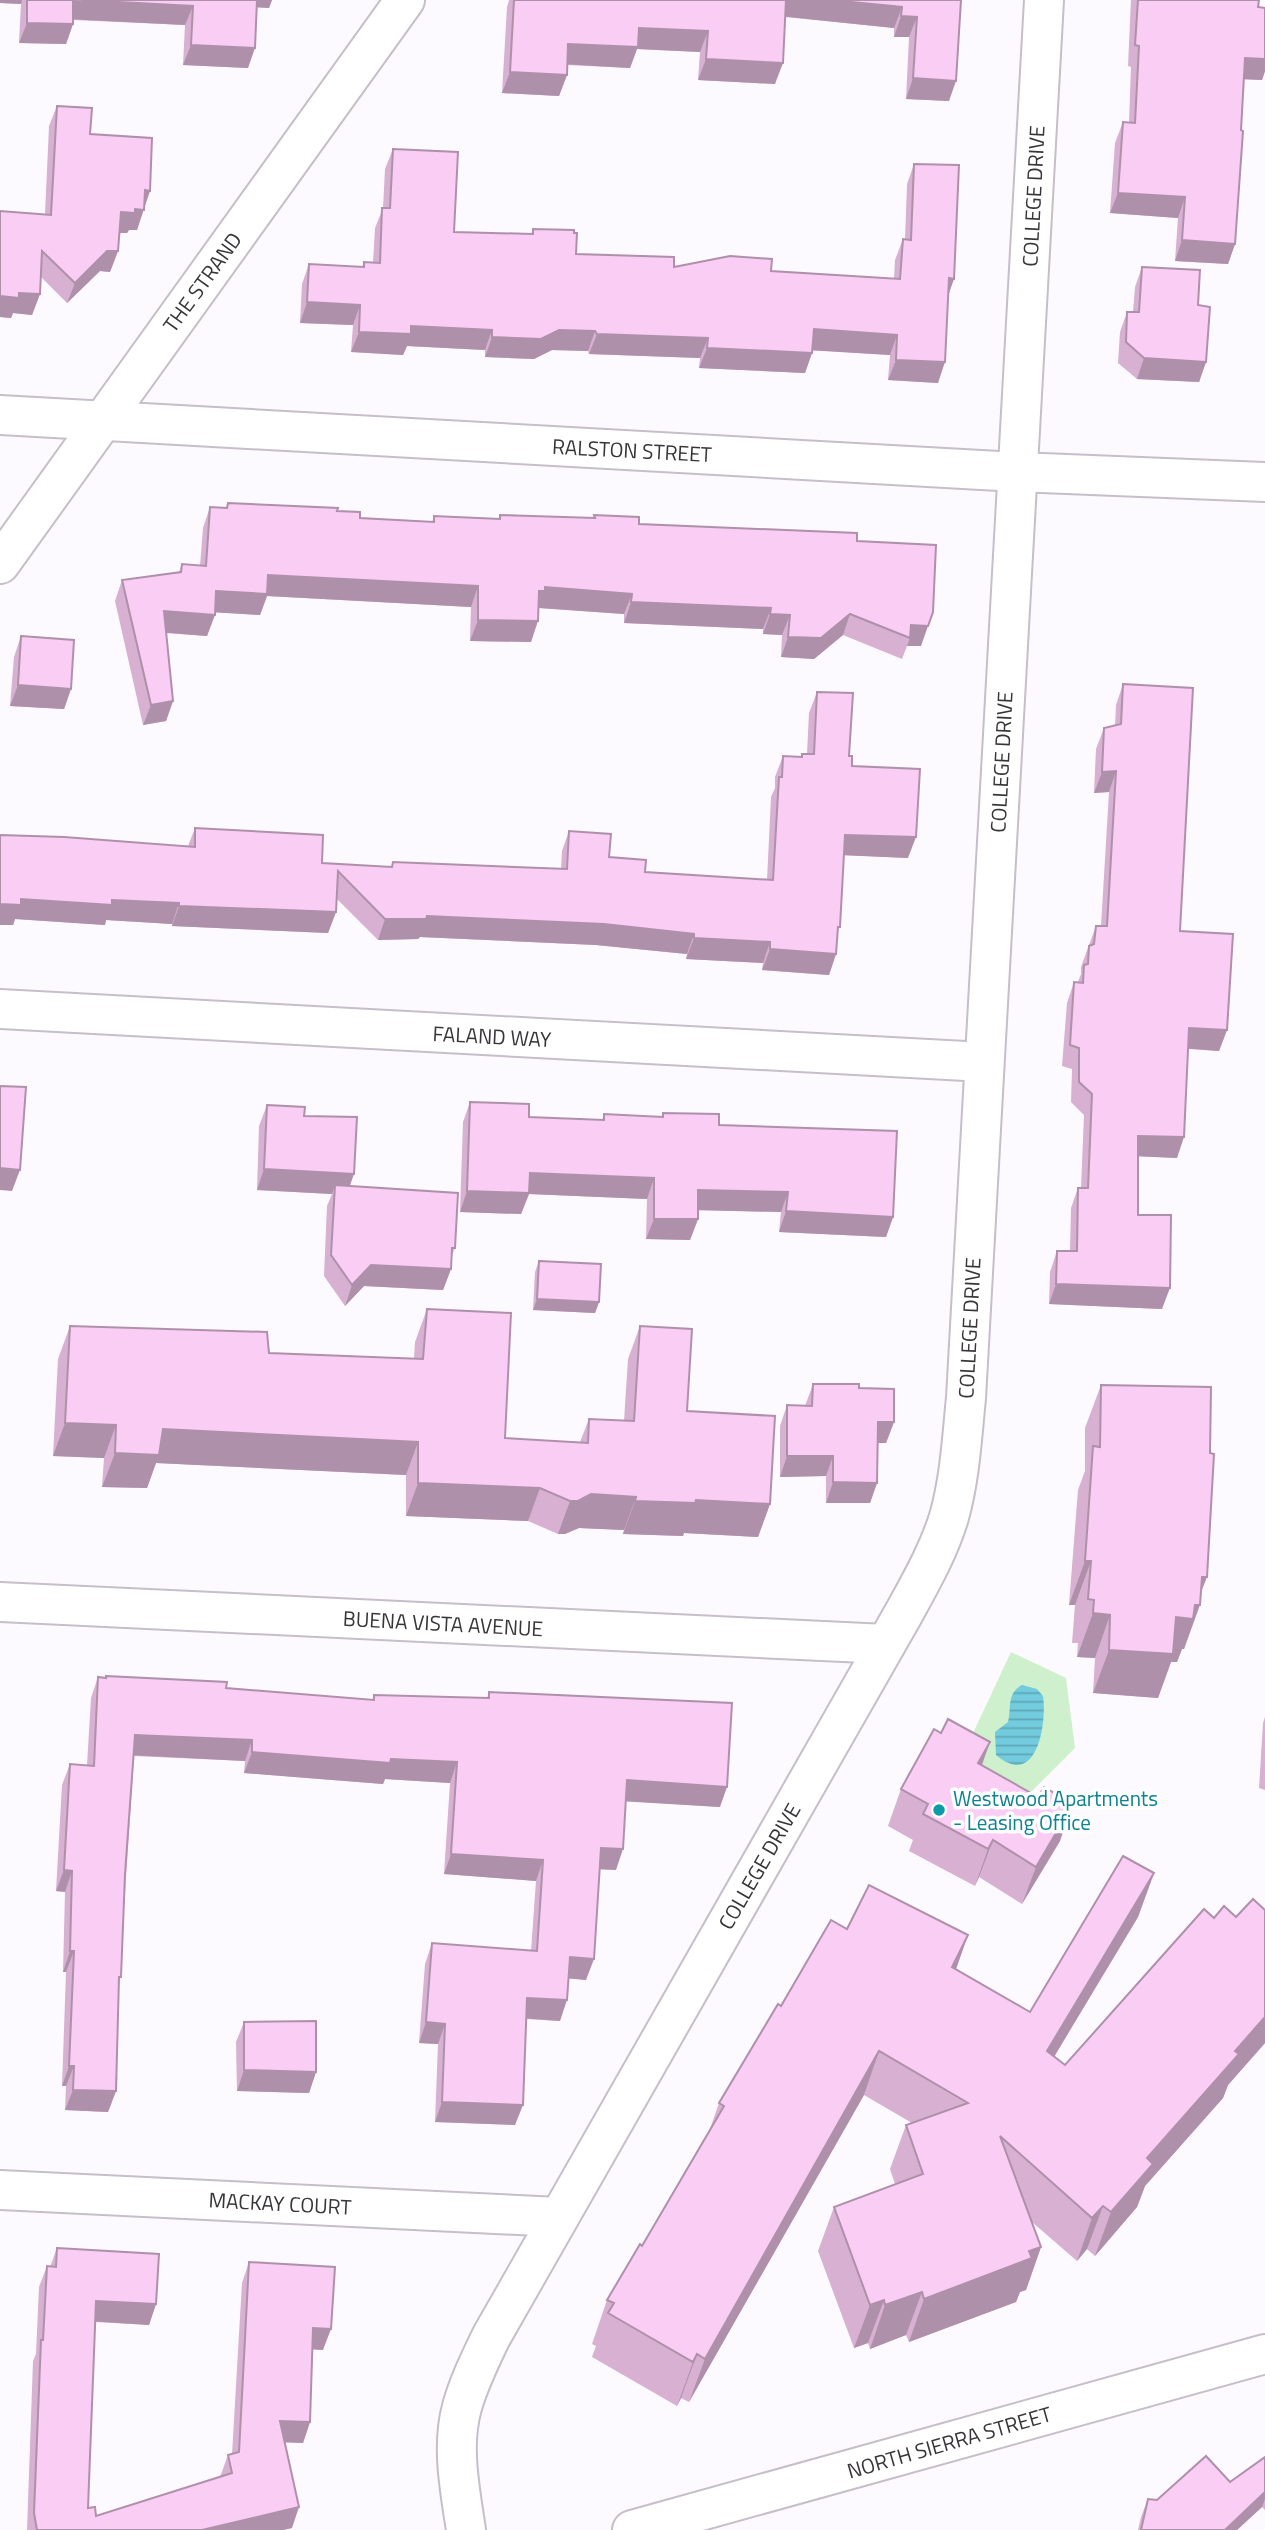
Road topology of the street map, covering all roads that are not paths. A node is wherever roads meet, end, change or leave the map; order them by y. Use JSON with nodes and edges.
{"nodes":[{"id":1,"x":405,"y":0,"type":"edge"},
{"id":2,"x":1044,"y":0,"type":"edge"},
{"id":3,"x":0,"y":415,"type":"edge"},
{"id":4,"x":103,"y":421,"type":"junction"},
{"id":5,"x":1017,"y":471,"type":"junction"},
{"id":6,"x":1265,"y":482,"type":"edge"},
{"id":7,"x":0,"y":564,"type":"edge"},
{"id":8,"x":0,"y":1009,"type":"edge"},
{"id":9,"x":984,"y":1062,"type":"junction"},
{"id":10,"x":0,"y":1602,"type":"edge"},
{"id":11,"x":886,"y":1644,"type":"junction"},
{"id":12,"x":0,"y":2190,"type":"edge"},
{"id":13,"x":559,"y":2217,"type":"junction"},
{"id":14,"x":1265,"y":2354,"type":"edge"},
{"id":15,"x":466,"y":2530,"type":"edge"},
{"id":16,"x":632,"y":2530,"type":"edge"}],
"edges":[{"from":1,"to":4,"type":"street","name":"THE STRAND"},
{"from":2,"to":5,"type":"street","name":"COLLEGE DRIVE"},
{"from":3,"to":4,"type":"street","name":"RALSTON STREET"},
{"from":4,"to":5,"type":"street","name":"RALSTON STREET"},
{"from":4,"to":7,"type":"street","name":"THE STRAND"},
{"from":5,"to":6,"type":"street","name":"RALSTON STREET"},
{"from":5,"to":9,"type":"street","name":"COLLEGE DRIVE"},
{"from":8,"to":9,"type":"street","name":"FALAND WAY"},
{"from":9,"to":11,"type":"street","name":"COLLEGE DRIVE"},
{"from":10,"to":11,"type":"street","name":"BUENA VISTA AVENUE"},
{"from":11,"to":13,"type":"street","name":"COLLEGE DRIVE"},
{"from":12,"to":13,"type":"street","name":"MACKAY COURT"},
{"from":13,"to":15,"type":"street","name":"COLLEGE DRIVE"},
{"from":14,"to":16,"type":"street","name":"NORTH SIERRA STREET"}]}
